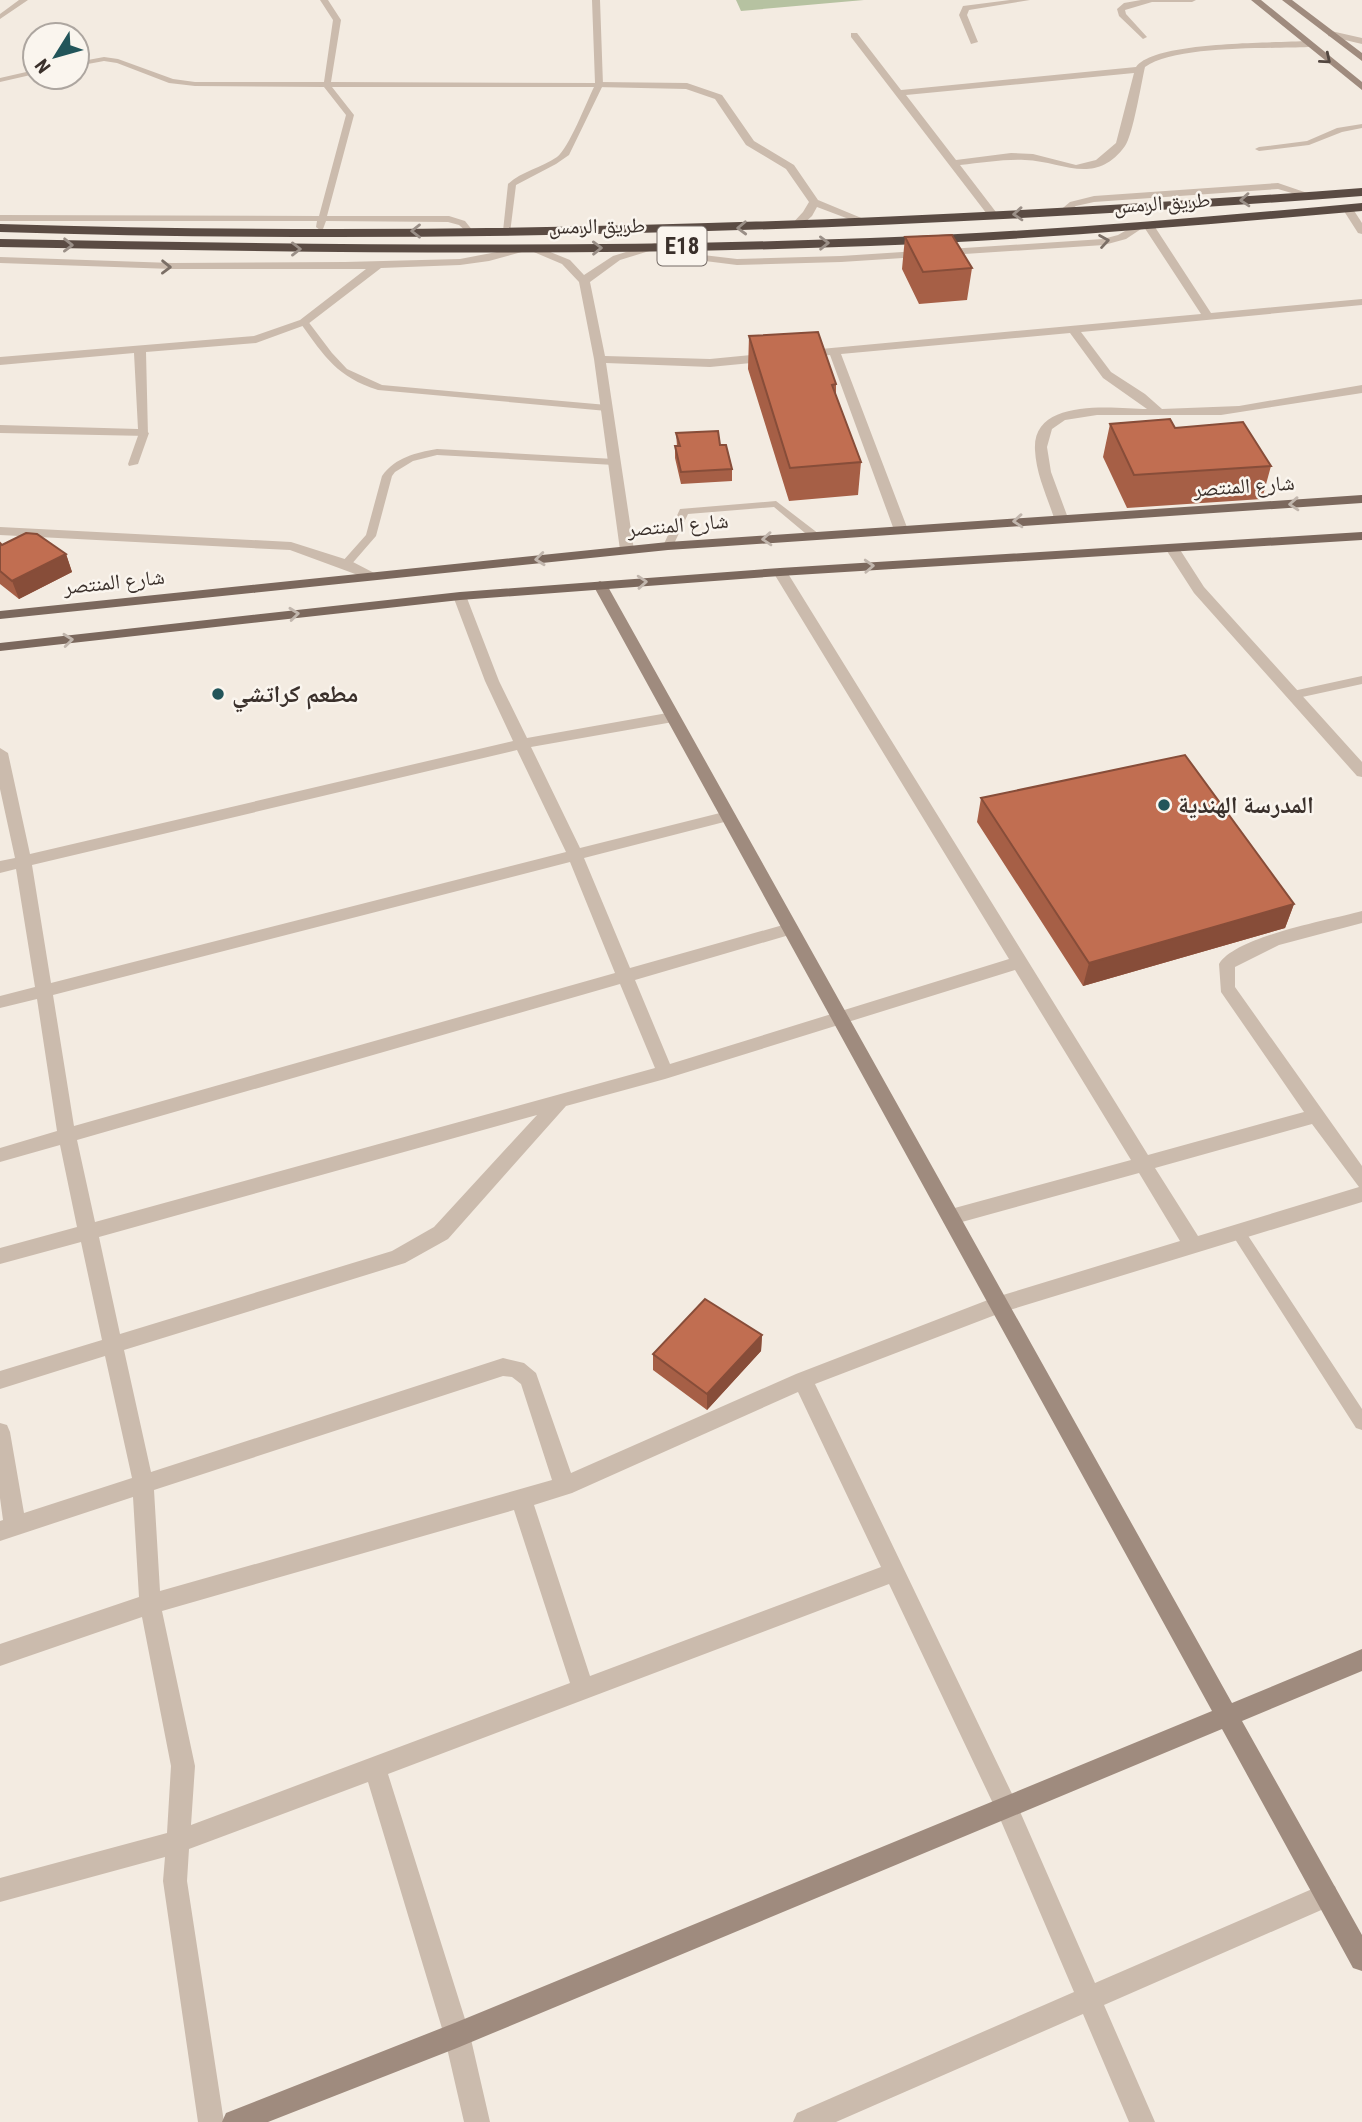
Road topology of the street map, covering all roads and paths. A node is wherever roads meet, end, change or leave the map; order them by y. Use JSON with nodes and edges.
{"nodes":[{"id":1,"x":24,"y":0,"type":"edge"},
{"id":2,"x":324,"y":0,"type":"edge"},
{"id":3,"x":596,"y":0,"type":"edge"},
{"id":4,"x":1026,"y":0,"type":"edge"},
{"id":5,"x":1152,"y":0,"type":"edge"},
{"id":6,"x":1192,"y":0,"type":"edge"},
{"id":7,"x":1255,"y":0,"type":"edge"},
{"id":8,"x":1286,"y":0,"type":"edge"},
{"id":9,"x":0,"y":17,"type":"edge"},
{"id":10,"x":1331,"y":34,"type":"junction"},
{"id":11,"x":854,"y":35,"type":"dead end"},
{"id":12,"x":1143,"y":37,"type":"dead end"},
{"id":13,"x":1362,"y":41,"type":"edge"},
{"id":14,"x":974,"y":42,"type":"dead end"},
{"id":15,"x":1308,"y":44,"type":"junction"},
{"id":16,"x":1362,"y":58,"type":"edge"},
{"id":17,"x":91,"y":61,"type":"edge"},
{"id":18,"x":1139,"y":70,"type":"junction"},
{"id":19,"x":21,"y":75,"type":"edge"},
{"id":20,"x":0,"y":80,"type":"edge"},
{"id":21,"x":327,"y":85,"type":"junction"},
{"id":22,"x":599,"y":85,"type":"junction"},
{"id":23,"x":1362,"y":87,"type":"edge"},
{"id":24,"x":899,"y":93,"type":"junction"},
{"id":25,"x":1362,"y":126,"type":"edge"},
{"id":26,"x":1259,"y":149,"type":"dead end"},
{"id":27,"x":953,"y":163,"type":"junction"},
{"id":28,"x":1362,"y":192,"type":"edge"},
{"id":29,"x":814,"y":202,"type":"junction"},
{"id":30,"x":1362,"y":207,"type":"edge"},
{"id":31,"x":1347,"y":208,"type":"junction"},
{"id":32,"x":994,"y":216,"type":"junction"},
{"id":33,"x":0,"y":218,"type":"edge"},
{"id":34,"x":866,"y":222,"type":"junction"},
{"id":35,"x":1360,"y":225,"type":"edge"},
{"id":36,"x":320,"y":226,"type":"junction"},
{"id":37,"x":795,"y":226,"type":"junction"},
{"id":38,"x":1144,"y":226,"type":"junction"},
{"id":39,"x":0,"y":228,"type":"edge"},
{"id":40,"x":507,"y":231,"type":"junction"},
{"id":41,"x":0,"y":243,"type":"edge"},
{"id":42,"x":654,"y":246,"type":"junction"},
{"id":43,"x":529,"y":248,"type":"junction"},
{"id":44,"x":0,"y":260,"type":"edge"},
{"id":45,"x":379,"y":264,"type":"junction"},
{"id":46,"x":584,"y":281,"type":"junction"},
{"id":47,"x":1362,"y":302,"type":"edge"},
{"id":48,"x":1208,"y":316,"type":"junction"},
{"id":49,"x":304,"y":322,"type":"junction"},
{"id":50,"x":1073,"y":329,"type":"junction"},
{"id":51,"x":140,"y":349,"type":"junction"},
{"id":52,"x":834,"y":351,"type":"junction"},
{"id":53,"x":793,"y":355,"type":"edge"},
{"id":54,"x":779,"y":356,"type":"edge"},
{"id":55,"x":600,"y":359,"type":"junction"},
{"id":56,"x":0,"y":361,"type":"edge"},
{"id":57,"x":1362,"y":389,"type":"edge"},
{"id":58,"x":607,"y":408,"type":"junction"},
{"id":59,"x":1160,"y":413,"type":"junction"},
{"id":60,"x":0,"y":429,"type":"edge"},
{"id":61,"x":144,"y":433,"type":"junction"},
{"id":62,"x":614,"y":462,"type":"junction"},
{"id":63,"x":133,"y":464,"type":"dead end"},
{"id":64,"x":1362,"y":499,"type":"edge"},
{"id":65,"x":1061,"y":518,"type":"junction"},
{"id":66,"x":901,"y":530,"type":"junction"},
{"id":67,"x":0,"y":531,"type":"edge"},
{"id":68,"x":815,"y":536,"type":"junction"},
{"id":69,"x":1362,"y":536,"type":"edge"},
{"id":70,"x":668,"y":546,"type":"junction"},
{"id":71,"x":1172,"y":548,"type":"junction"},
{"id":72,"x":627,"y":550,"type":"junction"},
{"id":73,"x":346,"y":564,"type":"junction"},
{"id":74,"x":780,"y":572,"type":"junction"},
{"id":75,"x":371,"y":575,"type":"junction"},
{"id":76,"x":600,"y":585,"type":"junction"},
{"id":77,"x":460,"y":596,"type":"junction"},
{"id":78,"x":0,"y":615,"type":"edge"},
{"id":79,"x":0,"y":647,"type":"edge"},
{"id":80,"x":1362,"y":680,"type":"edge"},
{"id":81,"x":1293,"y":695,"type":"junction"},
{"id":82,"x":673,"y":717,"type":"junction"},
{"id":83,"x":521,"y":744,"type":"junction"},
{"id":84,"x":0,"y":753,"type":"edge"},
{"id":85,"x":1362,"y":772,"type":"edge"},
{"id":86,"x":728,"y":816,"type":"junction"},
{"id":87,"x":575,"y":855,"type":"junction"},
{"id":88,"x":23,"y":860,"type":"junction"},
{"id":89,"x":0,"y":867,"type":"edge"},
{"id":90,"x":1362,"y":917,"type":"edge"},
{"id":91,"x":790,"y":929,"type":"junction"},
{"id":92,"x":1021,"y":961,"type":"junction"},
{"id":93,"x":625,"y":976,"type":"junction"},
{"id":94,"x":44,"y":990,"type":"junction"},
{"id":95,"x":0,"y":1002,"type":"edge"},
{"id":96,"x":840,"y":1016,"type":"junction"},
{"id":97,"x":664,"y":1072,"type":"junction"},
{"id":98,"x":560,"y":1101,"type":"junction"},
{"id":99,"x":1316,"y":1115,"type":"junction"},
{"id":100,"x":67,"y":1136,"type":"junction"},
{"id":101,"x":0,"y":1155,"type":"edge"},
{"id":102,"x":1143,"y":1164,"type":"junction"},
{"id":103,"x":1362,"y":1181,"type":"edge"},
{"id":104,"x":1362,"y":1194,"type":"edge"},
{"id":105,"x":951,"y":1217,"type":"junction"},
{"id":106,"x":88,"y":1232,"type":"junction"},
{"id":107,"x":1238,"y":1232,"type":"junction"},
{"id":108,"x":1193,"y":1245,"type":"junction"},
{"id":109,"x":0,"y":1256,"type":"edge"},
{"id":110,"x":1000,"y":1304,"type":"junction"},
{"id":111,"x":113,"y":1344,"type":"junction"},
{"id":112,"x":0,"y":1380,"type":"edge"},
{"id":113,"x":803,"y":1380,"type":"junction"},
{"id":114,"x":1362,"y":1423,"type":"edge"},
{"id":115,"x":0,"y":1432,"type":"edge"},
{"id":116,"x":143,"y":1482,"type":"junction"},
{"id":117,"x":565,"y":1486,"type":"junction"},
{"id":118,"x":521,"y":1498,"type":"junction"},
{"id":119,"x":7,"y":1528,"type":"edge"},
{"id":120,"x":895,"y":1572,"type":"junction"},
{"id":121,"x":150,"y":1604,"type":"junction"},
{"id":122,"x":0,"y":1655,"type":"edge"},
{"id":123,"x":1362,"y":1660,"type":"edge"},
{"id":124,"x":583,"y":1690,"type":"junction"},
{"id":125,"x":1229,"y":1716,"type":"junction"},
{"id":126,"x":374,"y":1768,"type":"junction"},
{"id":127,"x":1006,"y":1806,"type":"junction"},
{"id":128,"x":176,"y":1842,"type":"junction"},
{"id":129,"x":0,"y":1890,"type":"edge"},
{"id":130,"x":1326,"y":1895,"type":"junction"},
{"id":131,"x":1362,"y":1958,"type":"edge"},
{"id":132,"x":1089,"y":1998,"type":"junction"},
{"id":133,"x":457,"y":2035,"type":"junction"},
{"id":134,"x":211,"y":2122,"type":"edge"},
{"id":135,"x":235,"y":2122,"type":"edge"},
{"id":136,"x":477,"y":2122,"type":"edge"},
{"id":137,"x":806,"y":2122,"type":"edge"},
{"id":138,"x":1142,"y":2122,"type":"edge"}],
"edges":[{"from":1,"to":9,"type":"lane"},
{"from":2,"to":21,"type":"lane"},
{"from":3,"to":22,"type":"lane"},
{"from":4,"to":14,"type":"lane"},
{"from":5,"to":6,"type":"lane"},
{"from":5,"to":12,"type":"lane"},
{"from":7,"to":15,"type":"street"},
{"from":8,"to":10,"type":"street"},
{"from":10,"to":13,"type":"street"},
{"from":10,"to":16,"type":"street"},
{"from":11,"to":24,"type":"street"},
{"from":15,"to":18,"type":"street"},
{"from":15,"to":23,"type":"street","one_way":true},
{"from":17,"to":21,"type":"lane"},
{"from":18,"to":24,"type":"street"},
{"from":18,"to":27,"type":"street"},
{"from":19,"to":20,"type":"lane"},
{"from":21,"to":22,"type":"lane"},
{"from":21,"to":36,"type":"lane"},
{"from":22,"to":29,"type":"street"},
{"from":22,"to":40,"type":"lane"},
{"from":24,"to":27,"type":"street"},
{"from":25,"to":26,"type":"lane"},
{"from":27,"to":32,"type":"street"},
{"from":28,"to":32,"type":"highway","name":"طريق الرمس","number":"E18","one_way":true},
{"from":29,"to":34,"type":"street"},
{"from":29,"to":37,"type":"street"},
{"from":30,"to":31,"type":"highway","name":"طريق الرمس","number":"E18"},
{"from":31,"to":35,"type":"street"},
{"from":31,"to":38,"type":"highway","name":"طريق الرمس","number":"E18"},
{"from":32,"to":34,"type":"highway","name":"طريق الرمس","number":"E18"},
{"from":33,"to":36,"type":"lane"},
{"from":34,"to":37,"type":"highway","name":"طريق الرمس","number":"E18"},
{"from":36,"to":39,"type":"highway","name":"طريق الرمس","number":"E18"},
{"from":40,"to":36,"type":"highway","name":"طريق الرمس","number":"E18","one_way":true},
{"from":37,"to":40,"type":"highway","name":"طريق الرمس","number":"E18","one_way":true},
{"from":42,"to":38,"type":"highway","name":"طريق الرمس","number":"E18","one_way":true},
{"from":38,"to":48,"type":"street"},
{"from":41,"to":43,"type":"highway","name":"طريق الرمس","number":"E18","one_way":true},
{"from":43,"to":42,"type":"highway","name":"طريق الرمس","number":"E18","one_way":true},
{"from":42,"to":46,"type":"street"},
{"from":43,"to":45,"type":"street"},
{"from":43,"to":46,"type":"street"},
{"from":44,"to":45,"type":"street","one_way":true},
{"from":45,"to":49,"type":"street"},
{"from":46,"to":55,"type":"street"},
{"from":47,"to":48,"type":"street"},
{"from":48,"to":50,"type":"street"},
{"from":49,"to":51,"type":"street"},
{"from":49,"to":58,"type":"lane"},
{"from":50,"to":52,"type":"street"},
{"from":50,"to":59,"type":"street"},
{"from":51,"to":56,"type":"street"},
{"from":51,"to":61,"type":"street"},
{"from":52,"to":53,"type":"street"},
{"from":52,"to":66,"type":"street"},
{"from":54,"to":55,"type":"street"},
{"from":55,"to":58,"type":"street"},
{"from":57,"to":59,"type":"street"},
{"from":58,"to":62,"type":"street"},
{"from":59,"to":65,"type":"street"},
{"from":60,"to":61,"type":"street"},
{"from":61,"to":63,"type":"lane"},
{"from":62,"to":72,"type":"street"},
{"from":62,"to":73,"type":"lane"},
{"from":64,"to":65,"type":"main road","name":"شارع المنتصر","one_way":true},
{"from":65,"to":66,"type":"main road","name":"شارع المنتصر","one_way":true},
{"from":66,"to":68,"type":"main road","name":"شارع المنتصر"},
{"from":67,"to":73,"type":"street"},
{"from":68,"to":70,"type":"main road","name":"شارع المنتصر","one_way":true},
{"from":68,"to":70,"type":"lane"},
{"from":69,"to":71,"type":"main road"},
{"from":70,"to":72,"type":"main road","name":"شارع المنتصر"},
{"from":74,"to":71,"type":"main road","one_way":true},
{"from":71,"to":81,"type":"street"},
{"from":72,"to":75,"type":"main road","name":"شارع المنتصر","one_way":true},
{"from":73,"to":75,"type":"street"},
{"from":76,"to":74,"type":"main road","one_way":true},
{"from":74,"to":92,"type":"street"},
{"from":75,"to":78,"type":"main road","name":"شارع المنتصر"},
{"from":76,"to":77,"type":"main road"},
{"from":76,"to":82,"type":"street"},
{"from":79,"to":77,"type":"main road","one_way":true},
{"from":77,"to":83,"type":"street"},
{"from":80,"to":81,"type":"lane"},
{"from":81,"to":85,"type":"street"},
{"from":82,"to":83,"type":"street"},
{"from":82,"to":86,"type":"street"},
{"from":83,"to":87,"type":"street"},
{"from":83,"to":88,"type":"street"},
{"from":84,"to":88,"type":"street"},
{"from":86,"to":87,"type":"street"},
{"from":86,"to":91,"type":"street"},
{"from":87,"to":93,"type":"street"},
{"from":87,"to":94,"type":"street"},
{"from":88,"to":89,"type":"street"},
{"from":88,"to":94,"type":"street"},
{"from":90,"to":99,"type":"street"},
{"from":91,"to":93,"type":"street"},
{"from":91,"to":96,"type":"street"},
{"from":92,"to":96,"type":"street"},
{"from":92,"to":102,"type":"street"},
{"from":93,"to":97,"type":"street"},
{"from":93,"to":100,"type":"street"},
{"from":94,"to":95,"type":"street"},
{"from":94,"to":100,"type":"street"},
{"from":96,"to":97,"type":"street"},
{"from":96,"to":105,"type":"street"},
{"from":97,"to":98,"type":"street"},
{"from":98,"to":106,"type":"street"},
{"from":98,"to":111,"type":"street"},
{"from":99,"to":102,"type":"street"},
{"from":99,"to":103,"type":"street"},
{"from":100,"to":101,"type":"street"},
{"from":100,"to":106,"type":"street"},
{"from":102,"to":105,"type":"street"},
{"from":102,"to":108,"type":"street"},
{"from":104,"to":107,"type":"street"},
{"from":105,"to":110,"type":"street"},
{"from":106,"to":109,"type":"street"},
{"from":106,"to":111,"type":"street"},
{"from":107,"to":108,"type":"street"},
{"from":107,"to":114,"type":"lane"},
{"from":108,"to":110,"type":"street"},
{"from":110,"to":113,"type":"street"},
{"from":110,"to":125,"type":"street"},
{"from":111,"to":112,"type":"street"},
{"from":111,"to":116,"type":"street"},
{"from":113,"to":117,"type":"street"},
{"from":113,"to":120,"type":"street"},
{"from":115,"to":119,"type":"street"},
{"from":116,"to":117,"type":"street"},
{"from":116,"to":119,"type":"street"},
{"from":116,"to":121,"type":"street"},
{"from":117,"to":118,"type":"street"},
{"from":118,"to":121,"type":"street"},
{"from":118,"to":124,"type":"street"},
{"from":120,"to":124,"type":"street"},
{"from":120,"to":127,"type":"street"},
{"from":121,"to":122,"type":"street"},
{"from":121,"to":128,"type":"street"},
{"from":123,"to":125,"type":"street"},
{"from":124,"to":126,"type":"street"},
{"from":125,"to":127,"type":"street"},
{"from":125,"to":130,"type":"street"},
{"from":126,"to":128,"type":"street"},
{"from":126,"to":133,"type":"street"},
{"from":127,"to":132,"type":"street"},
{"from":127,"to":133,"type":"street"},
{"from":128,"to":129,"type":"street"},
{"from":128,"to":134,"type":"street"},
{"from":130,"to":131,"type":"street"},
{"from":130,"to":132,"type":"street"},
{"from":132,"to":137,"type":"street"},
{"from":132,"to":138,"type":"street"},
{"from":133,"to":135,"type":"street"},
{"from":133,"to":136,"type":"street"}]}
